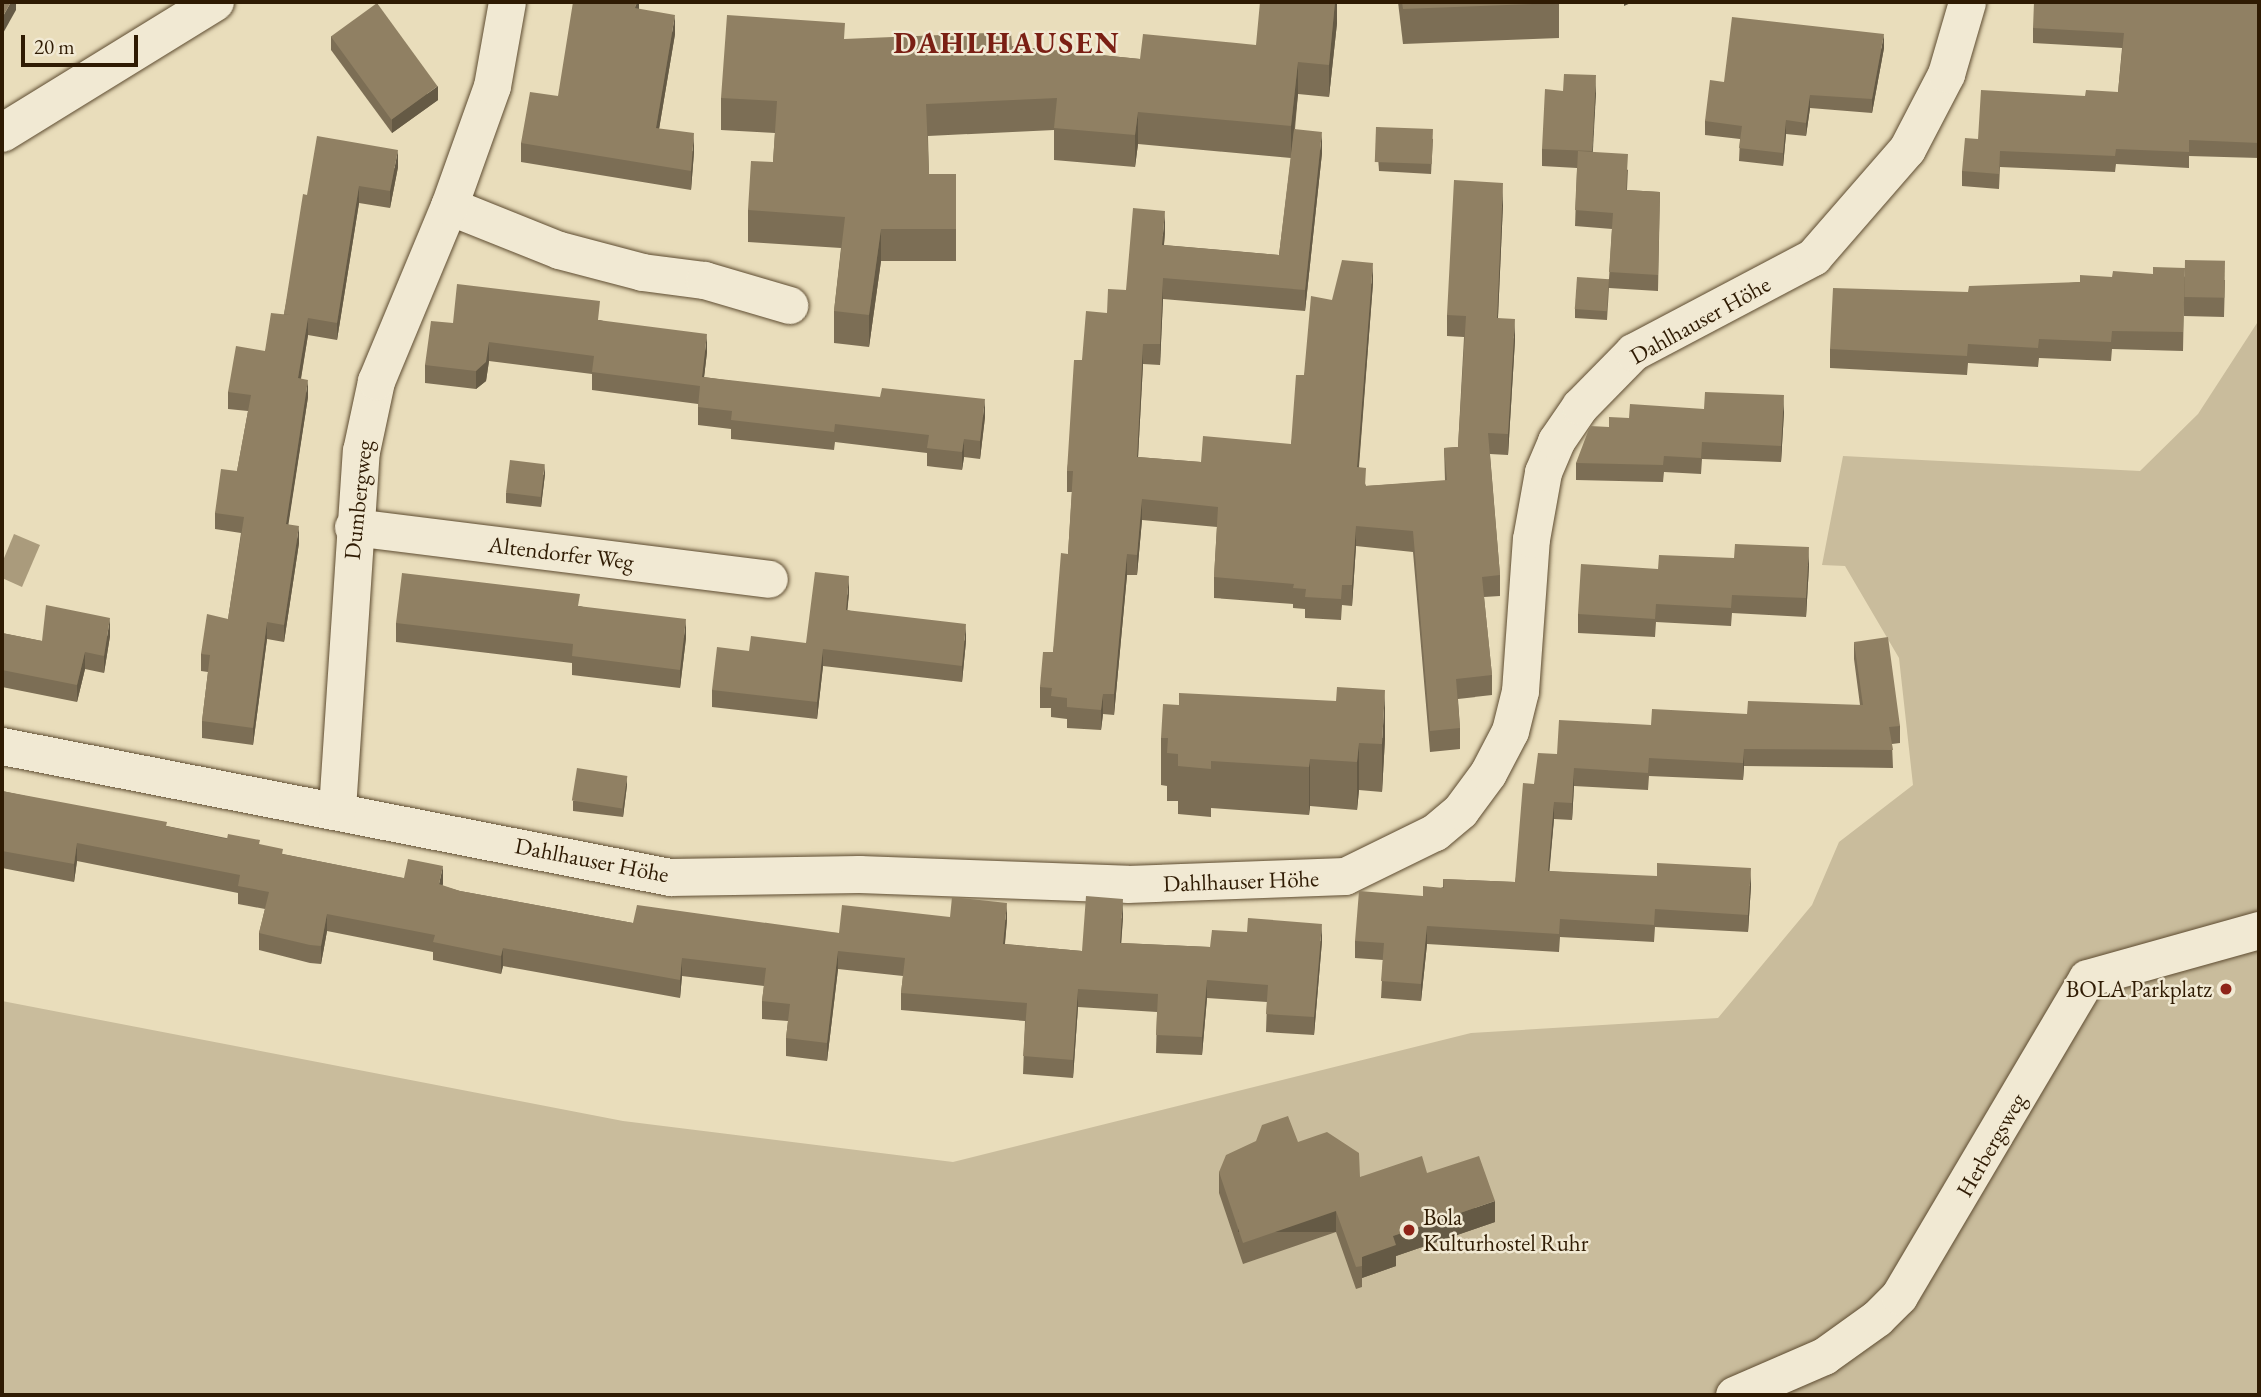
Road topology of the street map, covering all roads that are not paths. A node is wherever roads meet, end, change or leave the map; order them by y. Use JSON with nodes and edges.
{"nodes":[{"id":1,"x":215,"y":2,"type":"edge"},
{"id":2,"x":507,"y":2,"type":"edge"},
{"id":3,"x":1966,"y":2,"type":"edge"},
{"id":4,"x":2,"y":133,"type":"edge"},
{"id":5,"x":449,"y":206,"type":"junction"},
{"id":6,"x":789,"y":304,"type":"dead end"},
{"id":7,"x":353,"y":527,"type":"junction"},
{"id":8,"x":769,"y":579,"type":"dead end"},
{"id":9,"x":2,"y":746,"type":"edge"},
{"id":10,"x":337,"y":809,"type":"junction"},
{"id":11,"x":2259,"y":930,"type":"edge"},
{"id":12,"x":1734,"y":1395,"type":"edge"}],
"edges":[{"from":1,"to":4,"type":"street"},
{"from":2,"to":5,"type":"street","name":"Dumbergweg"},
{"from":3,"to":10,"type":"street","name":"Dahlhauser Höhe"},
{"from":5,"to":6,"type":"street"},
{"from":5,"to":7,"type":"street","name":"Dumbergweg"},
{"from":7,"to":8,"type":"street","name":"Altendorfer Weg"},
{"from":7,"to":10,"type":"street","name":"Dumbergweg"},
{"from":9,"to":10,"type":"street","name":"Dahlhauser Höhe"},
{"from":11,"to":12,"type":"street","name":"Herbergsweg"}]}
